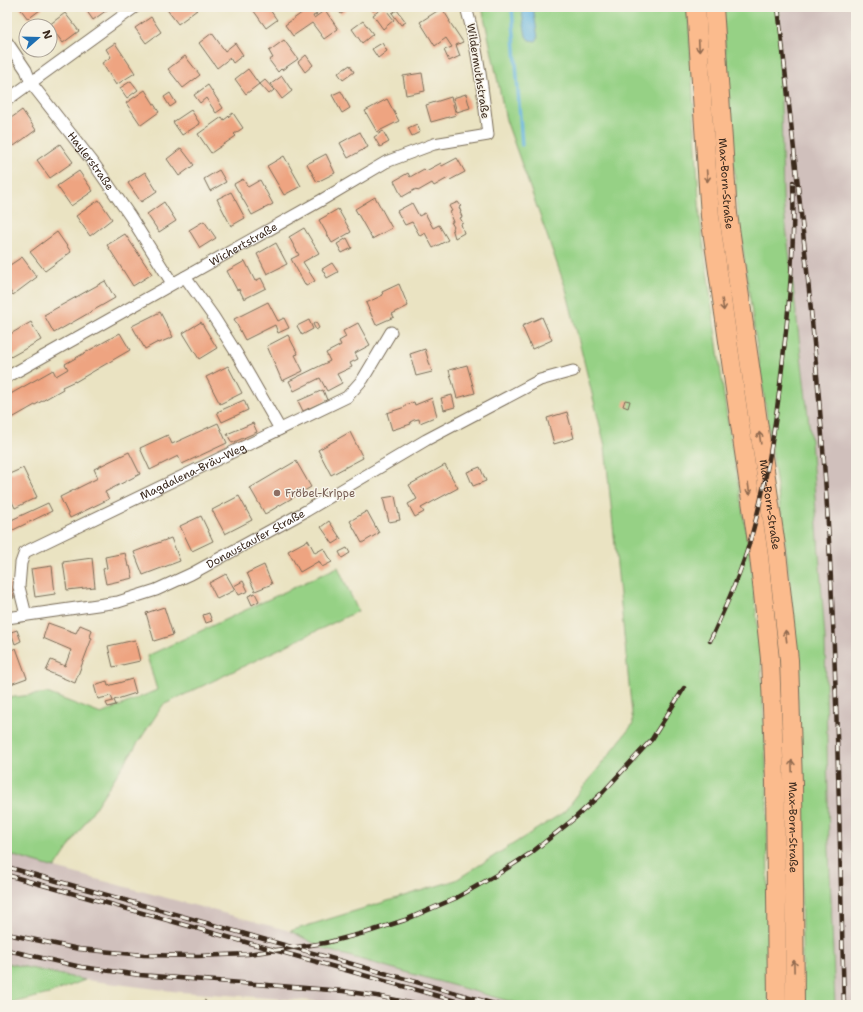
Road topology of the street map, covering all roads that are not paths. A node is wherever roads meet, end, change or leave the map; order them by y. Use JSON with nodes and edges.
{"nodes":[{"id":1,"x":135,"y":7,"type":"edge"},
{"id":2,"x":466,"y":7,"type":"edge"},
{"id":3,"x":696,"y":7,"type":"edge"},
{"id":4,"x":714,"y":7,"type":"edge"},
{"id":5,"x":7,"y":42,"type":"edge"},
{"id":6,"x":31,"y":83,"type":"junction"},
{"id":7,"x":7,"y":100,"type":"edge"},
{"id":8,"x":488,"y":135,"type":"joint"},
{"id":9,"x":185,"y":277,"type":"junction"},
{"id":10,"x":172,"y":284,"type":"junction"},
{"id":11,"x":391,"y":332,"type":"dead end"},
{"id":12,"x":573,"y":371,"type":"dead end"},
{"id":13,"x":7,"y":377,"type":"edge"},
{"id":14,"x":280,"y":429,"type":"junction"},
{"id":15,"x":26,"y":615,"type":"junction"},
{"id":16,"x":7,"y":618,"type":"edge"},
{"id":17,"x":777,"y":1005,"type":"edge"},
{"id":18,"x":795,"y":1005,"type":"edge"}],
"edges":[{"from":1,"to":6,"type":"street"},
{"from":2,"to":8,"type":"street","name":"Wildermuthstraße"},
{"from":3,"to":17,"type":"main road","name":"Max-Born-Straße","one_way":true},
{"from":18,"to":4,"type":"main road","name":"Max-Born-Straße","one_way":true},
{"from":5,"to":6,"type":"street","name":"Haylerstraße"},
{"from":6,"to":7,"type":"street"},
{"from":6,"to":10,"type":"street","name":"Haylerstraße"},
{"from":8,"to":9,"type":"street","name":"Wichertstraße"},
{"from":9,"to":10,"type":"street","name":"Wichertstraße"},
{"from":9,"to":14,"type":"street"},
{"from":10,"to":13,"type":"street","name":"Wichertstraße"},
{"from":11,"to":14,"type":"street","name":"Magdalena-Bräu-Weg"},
{"from":12,"to":15,"type":"street","name":"Donaustaufer Straße"},
{"from":14,"to":15,"type":"street","name":"Magdalena-Bräu-Weg"},
{"from":15,"to":16,"type":"street","name":"Donaustaufer Straße"}]}
